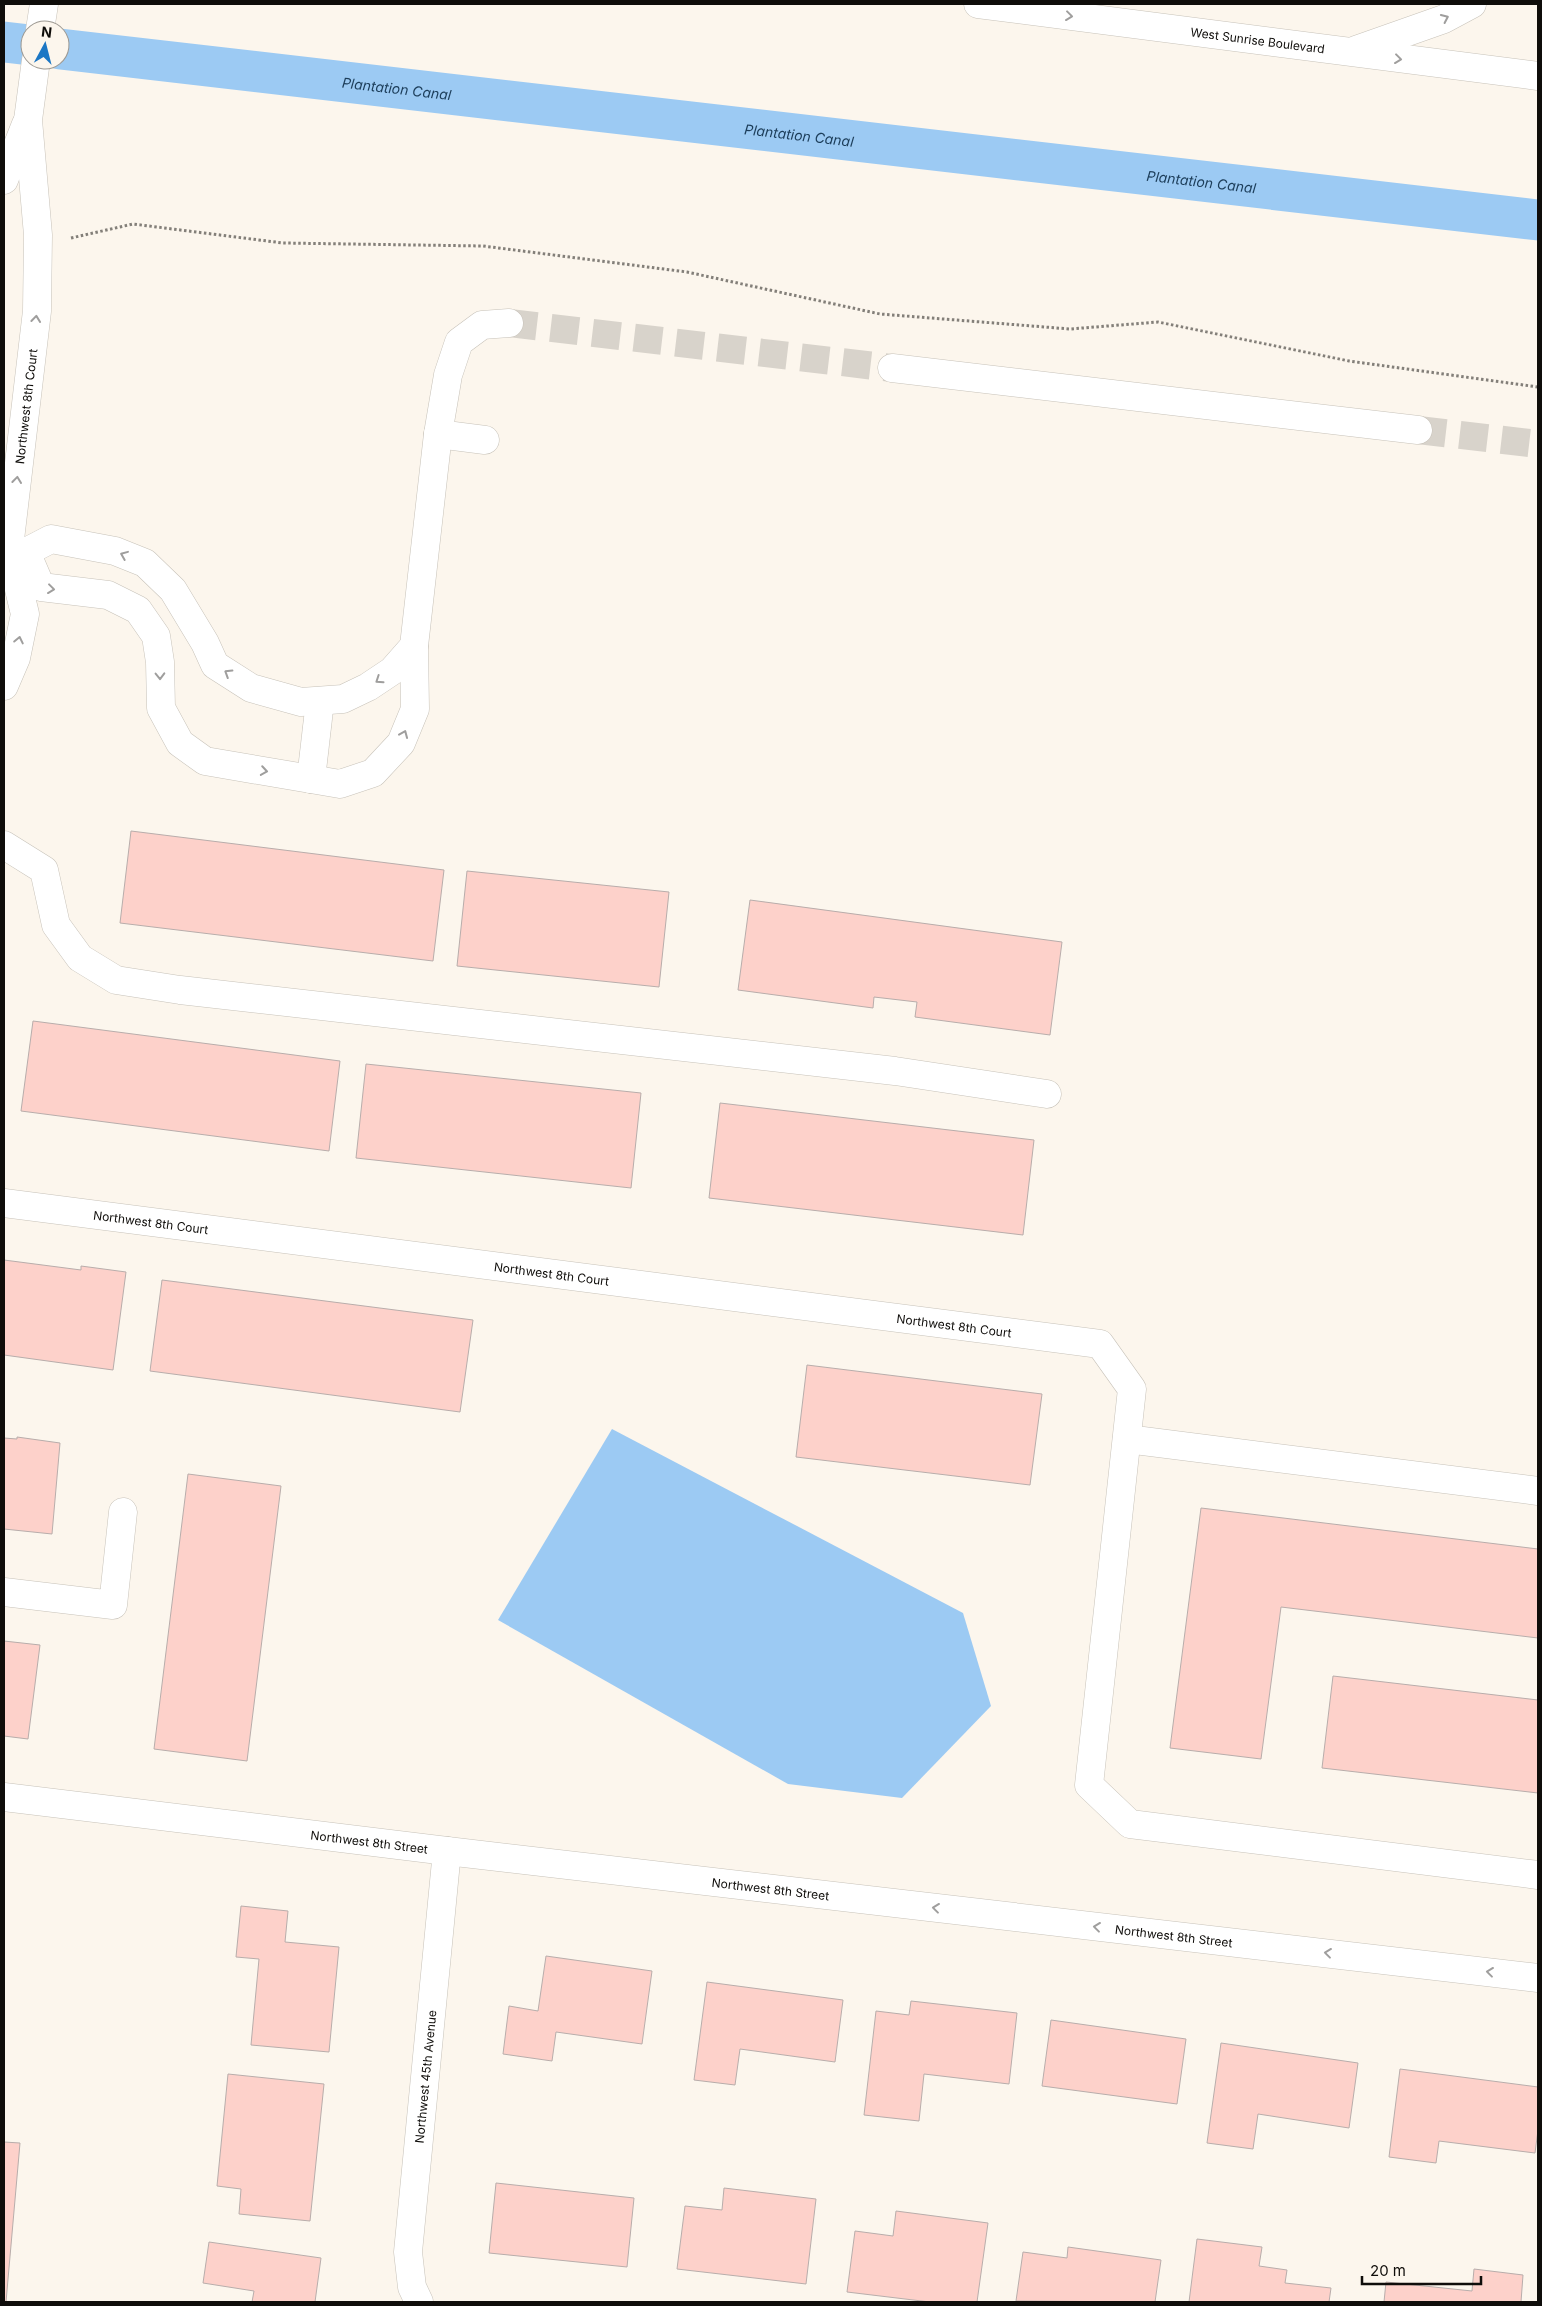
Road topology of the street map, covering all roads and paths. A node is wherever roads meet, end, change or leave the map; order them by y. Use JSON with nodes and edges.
{"nodes":[{"id":1,"x":44,"y":4,"type":"edge"},
{"id":2,"x":978,"y":4,"type":"edge"},
{"id":3,"x":1472,"y":4,"type":"edge"},
{"id":4,"x":42,"y":20,"type":"edge"},
{"id":5,"x":1350,"y":52,"type":"junction"},
{"id":6,"x":35,"y":70,"type":"edge"},
{"id":7,"x":1538,"y":76,"type":"edge"},
{"id":8,"x":28,"y":120,"type":"junction"},
{"id":9,"x":4,"y":180,"type":"edge"},
{"id":10,"x":38,"y":235,"type":"junction"},
{"id":11,"x":509,"y":322,"type":"tunnel mouth"},
{"id":12,"x":892,"y":368,"type":"tunnel mouth"},
{"id":13,"x":1538,"y":387,"type":"edge"},
{"id":14,"x":1418,"y":430,"type":"tunnel mouth"},
{"id":15,"x":438,"y":434,"type":"junction"},
{"id":16,"x":485,"y":440,"type":"dead end"},
{"id":17,"x":13,"y":549,"type":"edge"},
{"id":18,"x":414,"y":646,"type":"junction"},
{"id":19,"x":4,"y":686,"type":"edge"},
{"id":20,"x":320,"y":701,"type":"junction"},
{"id":21,"x":311,"y":779,"type":"junction"},
{"id":22,"x":4,"y":845,"type":"edge"},
{"id":23,"x":1047,"y":1094,"type":"dead end"},
{"id":24,"x":4,"y":1204,"type":"edge"},
{"id":25,"x":1127,"y":1439,"type":"junction"},
{"id":26,"x":1538,"y":1491,"type":"edge"},
{"id":27,"x":123,"y":1512,"type":"dead end"},
{"id":28,"x":4,"y":1592,"type":"edge"},
{"id":29,"x":4,"y":1797,"type":"edge"},
{"id":30,"x":447,"y":1851,"type":"junction"},
{"id":31,"x":1538,"y":1875,"type":"edge"},
{"id":32,"x":1538,"y":1978,"type":"edge"},
{"id":33,"x":419,"y":2302,"type":"edge"}],
"edges":[{"from":1,"to":4,"type":"street"},
{"from":2,"to":5,"type":"street","name":"West Sunrise Boulevard","one_way":true},
{"from":5,"to":3,"type":"street","one_way":true},
{"from":5,"to":7,"type":"street","name":"West Sunrise Boulevard","one_way":true},
{"from":6,"to":8,"type":"street","name":"Northwest 8th Court"},
{"from":8,"to":9,"type":"street","name":"Northwest 8th Court"},
{"from":8,"to":10,"type":"street","name":"Northwest 8th Court"},
{"from":10,"to":13,"type":"path"},
{"from":17,"to":10,"type":"street","name":"Northwest 8th Court","one_way":true},
{"from":11,"to":15,"type":"street"},
{"from":12,"to":14,"type":"street"},
{"from":15,"to":16,"type":"street"},
{"from":15,"to":18,"type":"street"},
{"from":19,"to":17,"type":"street","name":"Northwest 8th Court","one_way":true},
{"from":20,"to":17,"type":"street","one_way":true},
{"from":17,"to":21,"type":"street","one_way":true},
{"from":18,"to":20,"type":"street","one_way":true},
{"from":21,"to":18,"type":"street","one_way":true},
{"from":20,"to":21,"type":"street"},
{"from":22,"to":23,"type":"street"},
{"from":24,"to":25,"type":"street","name":"Northwest 8th Court"},
{"from":25,"to":26,"type":"street"},
{"from":25,"to":31,"type":"street"},
{"from":27,"to":28,"type":"street"},
{"from":29,"to":30,"type":"street","name":"Northwest 8th Street"},
{"from":32,"to":30,"type":"street","name":"Northwest 8th Street","one_way":true},
{"from":30,"to":33,"type":"street","name":"Northwest 45th Avenue"}]}
